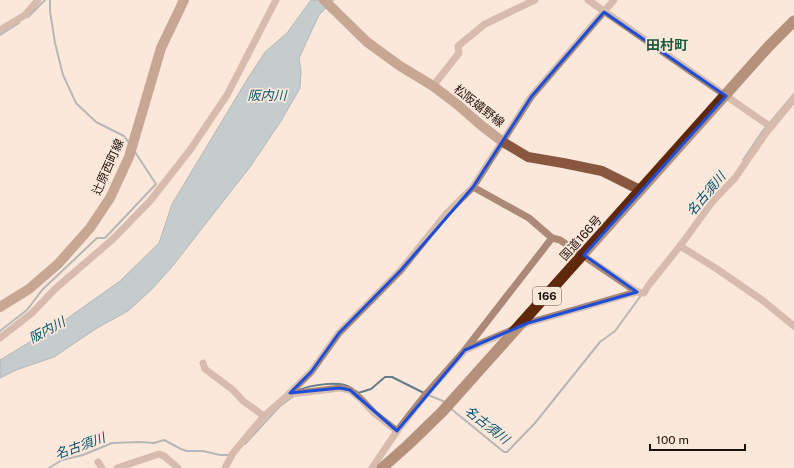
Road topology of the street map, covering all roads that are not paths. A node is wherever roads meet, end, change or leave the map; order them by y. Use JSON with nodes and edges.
{"nodes":[{"id":1,"x":38,"y":0,"type":"edge"},
{"id":2,"x":184,"y":0,"type":"edge"},
{"id":3,"x":276,"y":0,"type":"edge"},
{"id":4,"x":324,"y":0,"type":"edge"},
{"id":5,"x":535,"y":0,"type":"edge"},
{"id":6,"x":588,"y":0,"type":"edge"},
{"id":7,"x":614,"y":0,"type":"edge"},
{"id":8,"x":604,"y":12,"type":"junction"},
{"id":9,"x":794,"y":21,"type":"edge"},
{"id":10,"x":0,"y":30,"type":"edge"},
{"id":11,"x":433,"y":86,"type":"junction"},
{"id":12,"x":726,"y":96,"type":"junction"},
{"id":13,"x":794,"y":99,"type":"edge"},
{"id":14,"x":769,"y":126,"type":"junction"},
{"id":15,"x":503,"y":142,"type":"junction"},
{"id":16,"x":473,"y":187,"type":"junction"},
{"id":17,"x":640,"y":190,"type":"junction"},
{"id":18,"x":552,"y":238,"type":"junction"},
{"id":19,"x":680,"y":246,"type":"junction"},
{"id":20,"x":584,"y":255,"type":"junction"},
{"id":21,"x":639,"y":292,"type":"junction"},
{"id":22,"x":0,"y":307,"type":"edge"},
{"id":23,"x":518,"y":326,"type":"junction"},
{"id":24,"x":794,"y":326,"type":"edge"},
{"id":25,"x":0,"y":338,"type":"edge"},
{"id":26,"x":465,"y":350,"type":"junction"},
{"id":27,"x":203,"y":362,"type":"dead end"},
{"id":28,"x":291,"y":393,"type":"junction"},
{"id":29,"x":264,"y":416,"type":"junction"},
{"id":30,"x":397,"y":431,"type":"junction"},
{"id":31,"x":117,"y":468,"type":"edge"},
{"id":32,"x":178,"y":468,"type":"edge"},
{"id":33,"x":225,"y":468,"type":"edge"},
{"id":34,"x":372,"y":468,"type":"edge"},
{"id":35,"x":382,"y":468,"type":"edge"}],
"edges":[{"from":1,"to":10,"type":"street"},
{"from":2,"to":22,"type":"main road","name":"辻原西町線"},
{"from":3,"to":25,"type":"street"},
{"from":4,"to":11,"type":"main road","name":"松阪嬉野線"},
{"from":5,"to":11,"type":"street"},
{"from":6,"to":8,"type":"street"},
{"from":7,"to":8,"type":"street"},
{"from":8,"to":12,"type":"street"},
{"from":8,"to":15,"type":"street"},
{"from":9,"to":12,"type":"highway","name":"国道166号","number":"166"},
{"from":11,"to":15,"type":"main road","name":"松阪嬉野線"},
{"from":12,"to":14,"type":"street"},
{"from":12,"to":17,"type":"highway","name":"国道166号","number":"166"},
{"from":13,"to":14,"type":"street"},
{"from":14,"to":19,"type":"street"},
{"from":15,"to":16,"type":"street"},
{"from":15,"to":17,"type":"main road","name":"松阪嬉野線"},
{"from":16,"to":18,"type":"street"},
{"from":16,"to":28,"type":"street"},
{"from":17,"to":20,"type":"highway","name":"国道166号","number":"166"},
{"from":18,"to":20,"type":"street"},
{"from":18,"to":26,"type":"street"},
{"from":19,"to":21,"type":"street"},
{"from":19,"to":24,"type":"street"},
{"from":20,"to":21,"type":"street"},
{"from":20,"to":23,"type":"highway","name":"国道166号","number":"166"},
{"from":21,"to":23,"type":"street"},
{"from":23,"to":26,"type":"street"},
{"from":23,"to":35,"type":"highway","name":"国道166号","number":"166"},
{"from":26,"to":30,"type":"street"},
{"from":27,"to":29,"type":"street"},
{"from":28,"to":29,"type":"street"},
{"from":28,"to":30,"type":"street"},
{"from":29,"to":33,"type":"street"},
{"from":30,"to":34,"type":"street"},
{"from":31,"to":32,"type":"street"}]}
